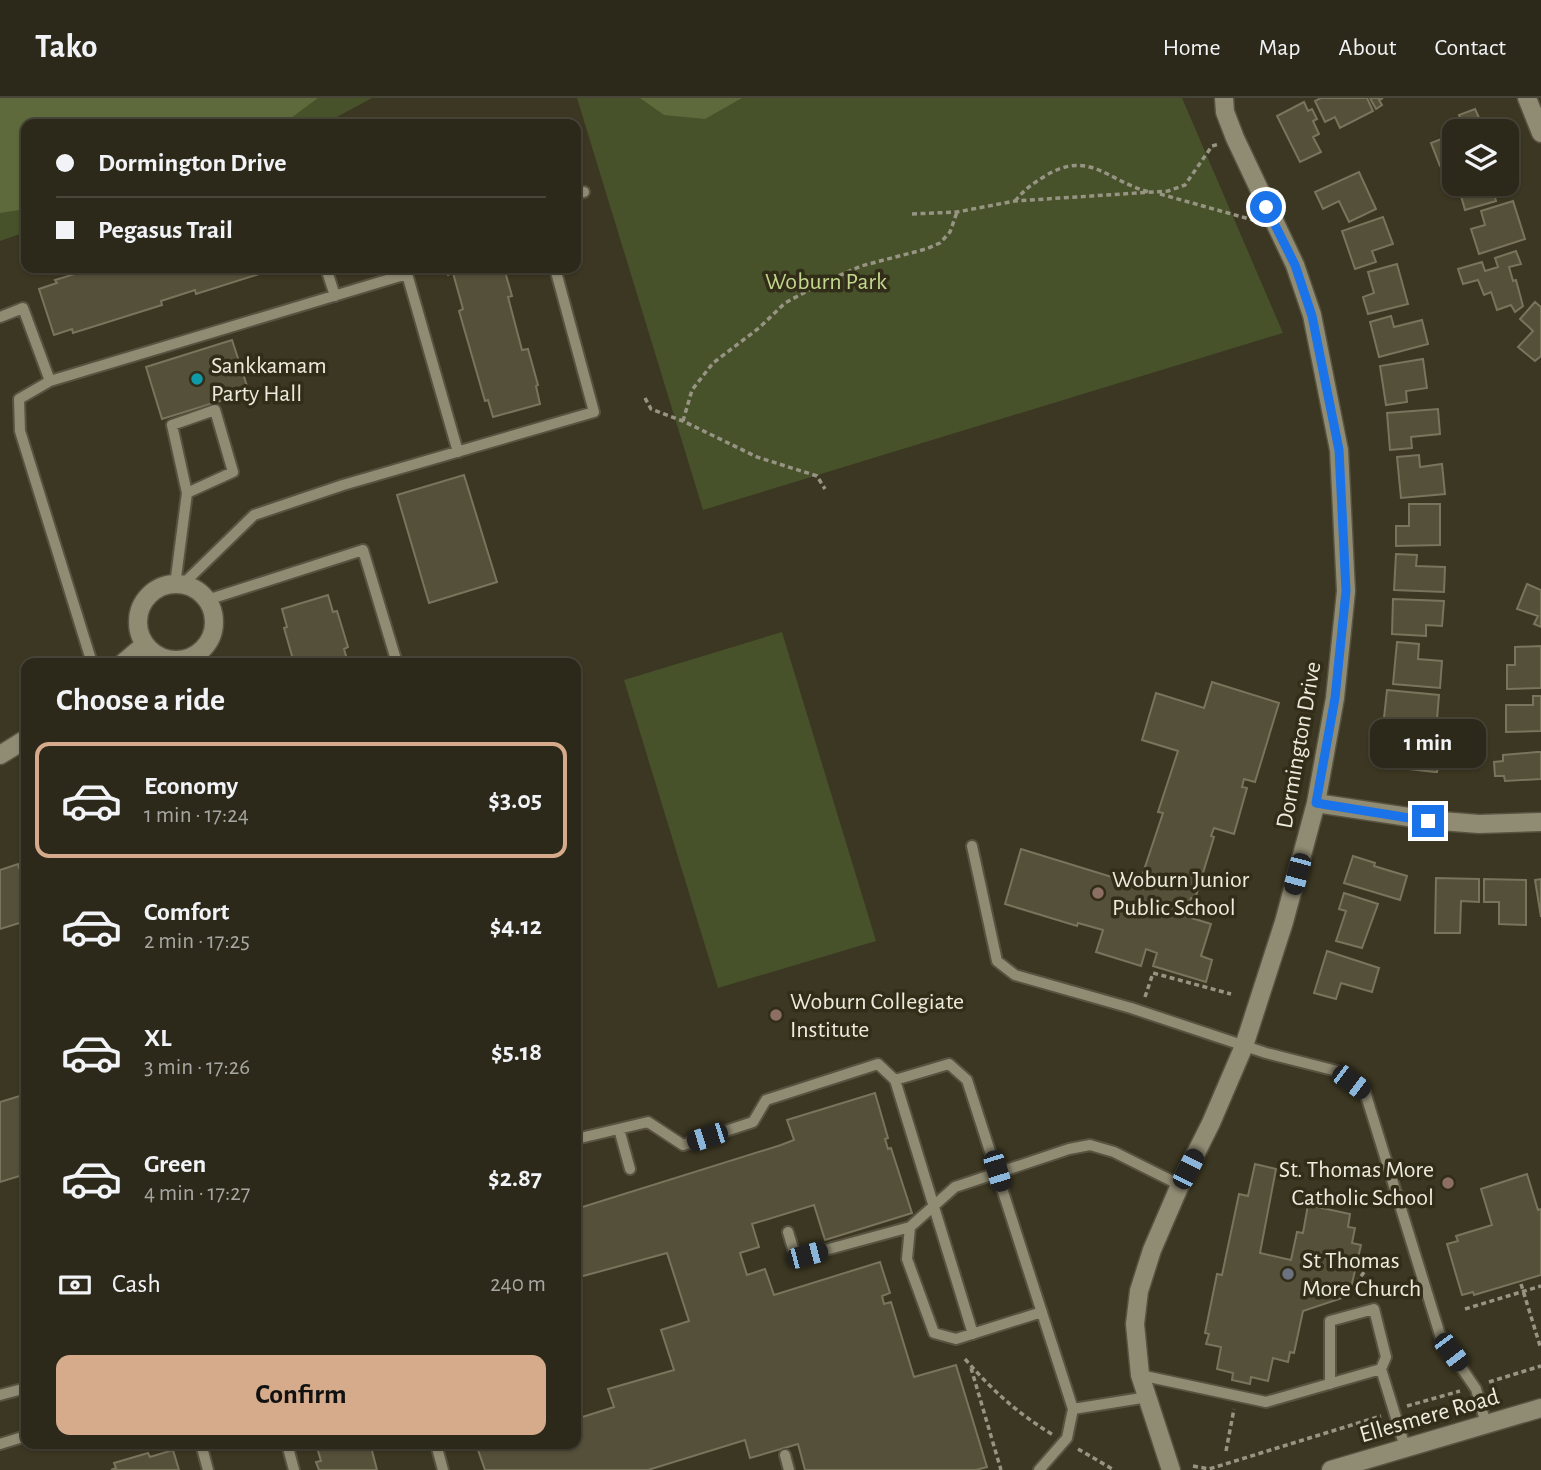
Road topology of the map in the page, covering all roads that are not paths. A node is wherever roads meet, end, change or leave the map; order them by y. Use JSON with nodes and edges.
{"nodes":[{"id":1,"x":1224,"y":98,"type":"edge"},
{"id":2,"x":1527,"y":98,"type":"edge"},
{"id":3,"x":1541,"y":133,"type":"edge"},
{"id":4,"x":328,"y":273,"type":"edge"},
{"id":5,"x":556,"y":273,"type":"edge"},
{"id":6,"x":335,"y":296,"type":"junction"},
{"id":7,"x":0,"y":317,"type":"edge"},
{"id":8,"x":50,"y":381,"type":"junction"},
{"id":9,"x":458,"y":452,"type":"junction"},
{"id":10,"x":187,"y":493,"type":"junction"},
{"id":11,"x":178,"y":585,"type":"junction"},
{"id":12,"x":207,"y":600,"type":"junction"},
{"id":13,"x":144,"y":645,"type":"junction"},
{"id":14,"x":90,"y":658,"type":"edge"},
{"id":15,"x":129,"y":658,"type":"edge"},
{"id":16,"x":162,"y":658,"type":"edge"},
{"id":17,"x":191,"y":658,"type":"edge"},
{"id":18,"x":395,"y":658,"type":"edge"},
{"id":19,"x":21,"y":741,"type":"edge"},
{"id":20,"x":0,"y":755,"type":"edge"},
{"id":21,"x":1316,"y":803,"type":"junction"},
{"id":22,"x":1541,"y":822,"type":"edge"},
{"id":23,"x":972,"y":846,"type":"dead end"},
{"id":24,"x":1244,"y":1046,"type":"junction"},
{"id":25,"x":895,"y":1080,"type":"junction"},
{"id":26,"x":619,"y":1129,"type":"junction"},
{"id":27,"x":581,"y":1138,"type":"edge"},
{"id":28,"x":630,"y":1169,"type":"dead end"},
{"id":29,"x":997,"y":1171,"type":"junction"},
{"id":30,"x":1180,"y":1185,"type":"junction"},
{"id":31,"x":933,"y":1206,"type":"junction"},
{"id":32,"x":910,"y":1227,"type":"junction"},
{"id":33,"x":788,"y":1232,"type":"dead end"},
{"id":34,"x":1042,"y":1312,"type":"junction"},
{"id":35,"x":973,"y":1334,"type":"junction"},
{"id":36,"x":1381,"y":1369,"type":"junction"},
{"id":37,"x":1140,"y":1375,"type":"junction"},
{"id":38,"x":1330,"y":1384,"type":"junction"},
{"id":39,"x":21,"y":1389,"type":"edge"},
{"id":40,"x":0,"y":1395,"type":"edge"},
{"id":41,"x":1148,"y":1397,"type":"junction"},
{"id":42,"x":1541,"y":1408,"type":"edge"},
{"id":43,"x":1073,"y":1409,"type":"junction"},
{"id":44,"x":1486,"y":1424,"type":"junction"},
{"id":45,"x":21,"y":1438,"type":"edge"},
{"id":46,"x":0,"y":1444,"type":"edge"},
{"id":47,"x":1405,"y":1447,"type":"junction"},
{"id":48,"x":202,"y":1449,"type":"edge"},
{"id":49,"x":288,"y":1449,"type":"edge"},
{"id":50,"x":437,"y":1449,"type":"edge"},
{"id":51,"x":785,"y":1455,"type":"dead end"},
{"id":52,"x":208,"y":1470,"type":"edge"},
{"id":53,"x":294,"y":1470,"type":"edge"},
{"id":54,"x":443,"y":1470,"type":"edge"},
{"id":55,"x":789,"y":1470,"type":"edge"},
{"id":56,"x":1039,"y":1470,"type":"edge"},
{"id":57,"x":1171,"y":1470,"type":"edge"},
{"id":58,"x":1331,"y":1470,"type":"edge"}],
"edges":[{"from":1,"to":21,"type":"street","name":"Dormington Drive"},
{"from":2,"to":3,"type":"street"},
{"from":4,"to":6,"type":"lane"},
{"from":5,"to":9,"type":"lane"},
{"from":6,"to":8,"type":"lane"},
{"from":6,"to":9,"type":"lane"},
{"from":7,"to":8,"type":"lane"},
{"from":8,"to":14,"type":"lane"},
{"from":9,"to":11,"type":"lane"},
{"from":10,"to":10,"type":"lane"},
{"from":10,"to":11,"type":"lane"},
{"from":11,"to":12,"type":"street"},
{"from":11,"to":13,"type":"street"},
{"from":12,"to":17,"type":"street"},
{"from":12,"to":18,"type":"lane"},
{"from":13,"to":15,"type":"street"},
{"from":13,"to":16,"type":"street"},
{"from":19,"to":20,"type":"street"},
{"from":21,"to":22,"type":"street"},
{"from":21,"to":24,"type":"street","name":"Dormington Drive"},
{"from":23,"to":24,"type":"lane"},
{"from":24,"to":30,"type":"street","name":"Dormington Drive"},
{"from":24,"to":44,"type":"lane"},
{"from":25,"to":26,"type":"lane"},
{"from":25,"to":29,"type":"lane"},
{"from":25,"to":31,"type":"lane"},
{"from":26,"to":27,"type":"lane"},
{"from":26,"to":28,"type":"lane"},
{"from":29,"to":30,"type":"lane"},
{"from":29,"to":31,"type":"lane"},
{"from":29,"to":34,"type":"lane"},
{"from":30,"to":37,"type":"street","name":"Dormington Drive"},
{"from":31,"to":32,"type":"lane"},
{"from":31,"to":35,"type":"lane"},
{"from":32,"to":33,"type":"lane"},
{"from":32,"to":35,"type":"lane"},
{"from":34,"to":35,"type":"lane"},
{"from":34,"to":43,"type":"lane"},
{"from":36,"to":38,"type":"lane"},
{"from":36,"to":38,"type":"lane"},
{"from":36,"to":47,"type":"lane"},
{"from":37,"to":38,"type":"lane"},
{"from":37,"to":41,"type":"street","name":"Dormington Drive"},
{"from":39,"to":40,"type":"lane"},
{"from":41,"to":43,"type":"lane"},
{"from":41,"to":57,"type":"street","name":"Dormington Drive"},
{"from":42,"to":44,"type":"street","name":"Ellesmere Road"},
{"from":43,"to":56,"type":"lane"},
{"from":44,"to":47,"type":"street","name":"Ellesmere Road"},
{"from":45,"to":46,"type":"lane"},
{"from":47,"to":58,"type":"street","name":"Ellesmere Road"},
{"from":48,"to":52,"type":"lane"},
{"from":49,"to":53,"type":"lane"},
{"from":50,"to":54,"type":"lane"},
{"from":51,"to":55,"type":"lane"}]}
